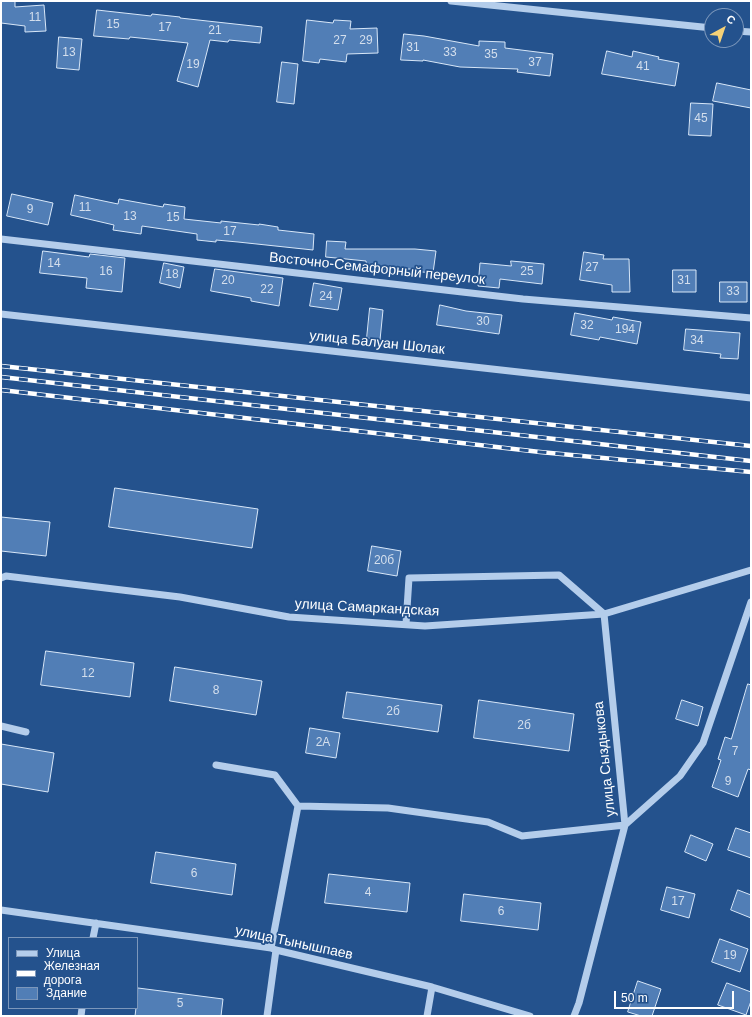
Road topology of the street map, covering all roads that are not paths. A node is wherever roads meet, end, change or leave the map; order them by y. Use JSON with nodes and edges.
{"nodes":[{"id":1,"x":452,"y":1,"type":"edge"},
{"id":2,"x":704,"y":27,"type":"edge"},
{"id":3,"x":1,"y":239,"type":"edge"},
{"id":4,"x":1,"y":314,"type":"edge"},
{"id":5,"x":751,"y":318,"type":"edge"},
{"id":6,"x":751,"y":398,"type":"edge"},
{"id":7,"x":751,"y":570,"type":"edge"},
{"id":8,"x":1,"y":578,"type":"edge"},
{"id":9,"x":751,"y":602,"type":"edge"},
{"id":10,"x":604,"y":614,"type":"junction"},
{"id":11,"x":406,"y":624,"type":"junction"},
{"id":12,"x":1,"y":726,"type":"edge"},
{"id":13,"x":26,"y":732,"type":"dead end"},
{"id":14,"x":216,"y":765,"type":"dead end"},
{"id":15,"x":298,"y":806,"type":"junction"},
{"id":16,"x":625,"y":825,"type":"junction"},
{"id":17,"x":1,"y":910,"type":"edge"},
{"id":18,"x":96,"y":923,"type":"junction"},
{"id":19,"x":93,"y":937,"type":"edge"},
{"id":20,"x":273,"y":949,"type":"junction"},
{"id":21,"x":432,"y":986,"type":"junction"},
{"id":22,"x":267,"y":1016,"type":"edge"},
{"id":23,"x":427,"y":1016,"type":"edge"},
{"id":24,"x":530,"y":1016,"type":"edge"},
{"id":25,"x":574,"y":1016,"type":"edge"}],
"edges":[{"from":1,"to":2,"type":"street"},
{"from":3,"to":5,"type":"street","name":"Восточно-Семафорный переулок"},
{"from":4,"to":6,"type":"street","name":"улица Балуан Шолак"},
{"from":7,"to":10,"type":"street","name":"улица Самаркандская"},
{"from":8,"to":11,"type":"street","name":"улица Самаркандская"},
{"from":9,"to":16,"type":"street"},
{"from":10,"to":11,"type":"street","name":"улица Самаркандская"},
{"from":10,"to":11,"type":"street"},
{"from":10,"to":16,"type":"street","name":"улица Сыздыкова"},
{"from":12,"to":13,"type":"street"},
{"from":14,"to":15,"type":"street"},
{"from":15,"to":16,"type":"street"},
{"from":15,"to":20,"type":"street"},
{"from":16,"to":25,"type":"street","name":"улица Сыздыкова"},
{"from":17,"to":18,"type":"street","name":"улица Тынышпаев"},
{"from":18,"to":19,"type":"street"},
{"from":18,"to":20,"type":"street","name":"улица Тынышпаев"},
{"from":20,"to":21,"type":"street","name":"улица Тынышпаев"},
{"from":20,"to":22,"type":"street"},
{"from":21,"to":23,"type":"street"},
{"from":21,"to":24,"type":"street","name":"улица Тынышпаев"}]}
